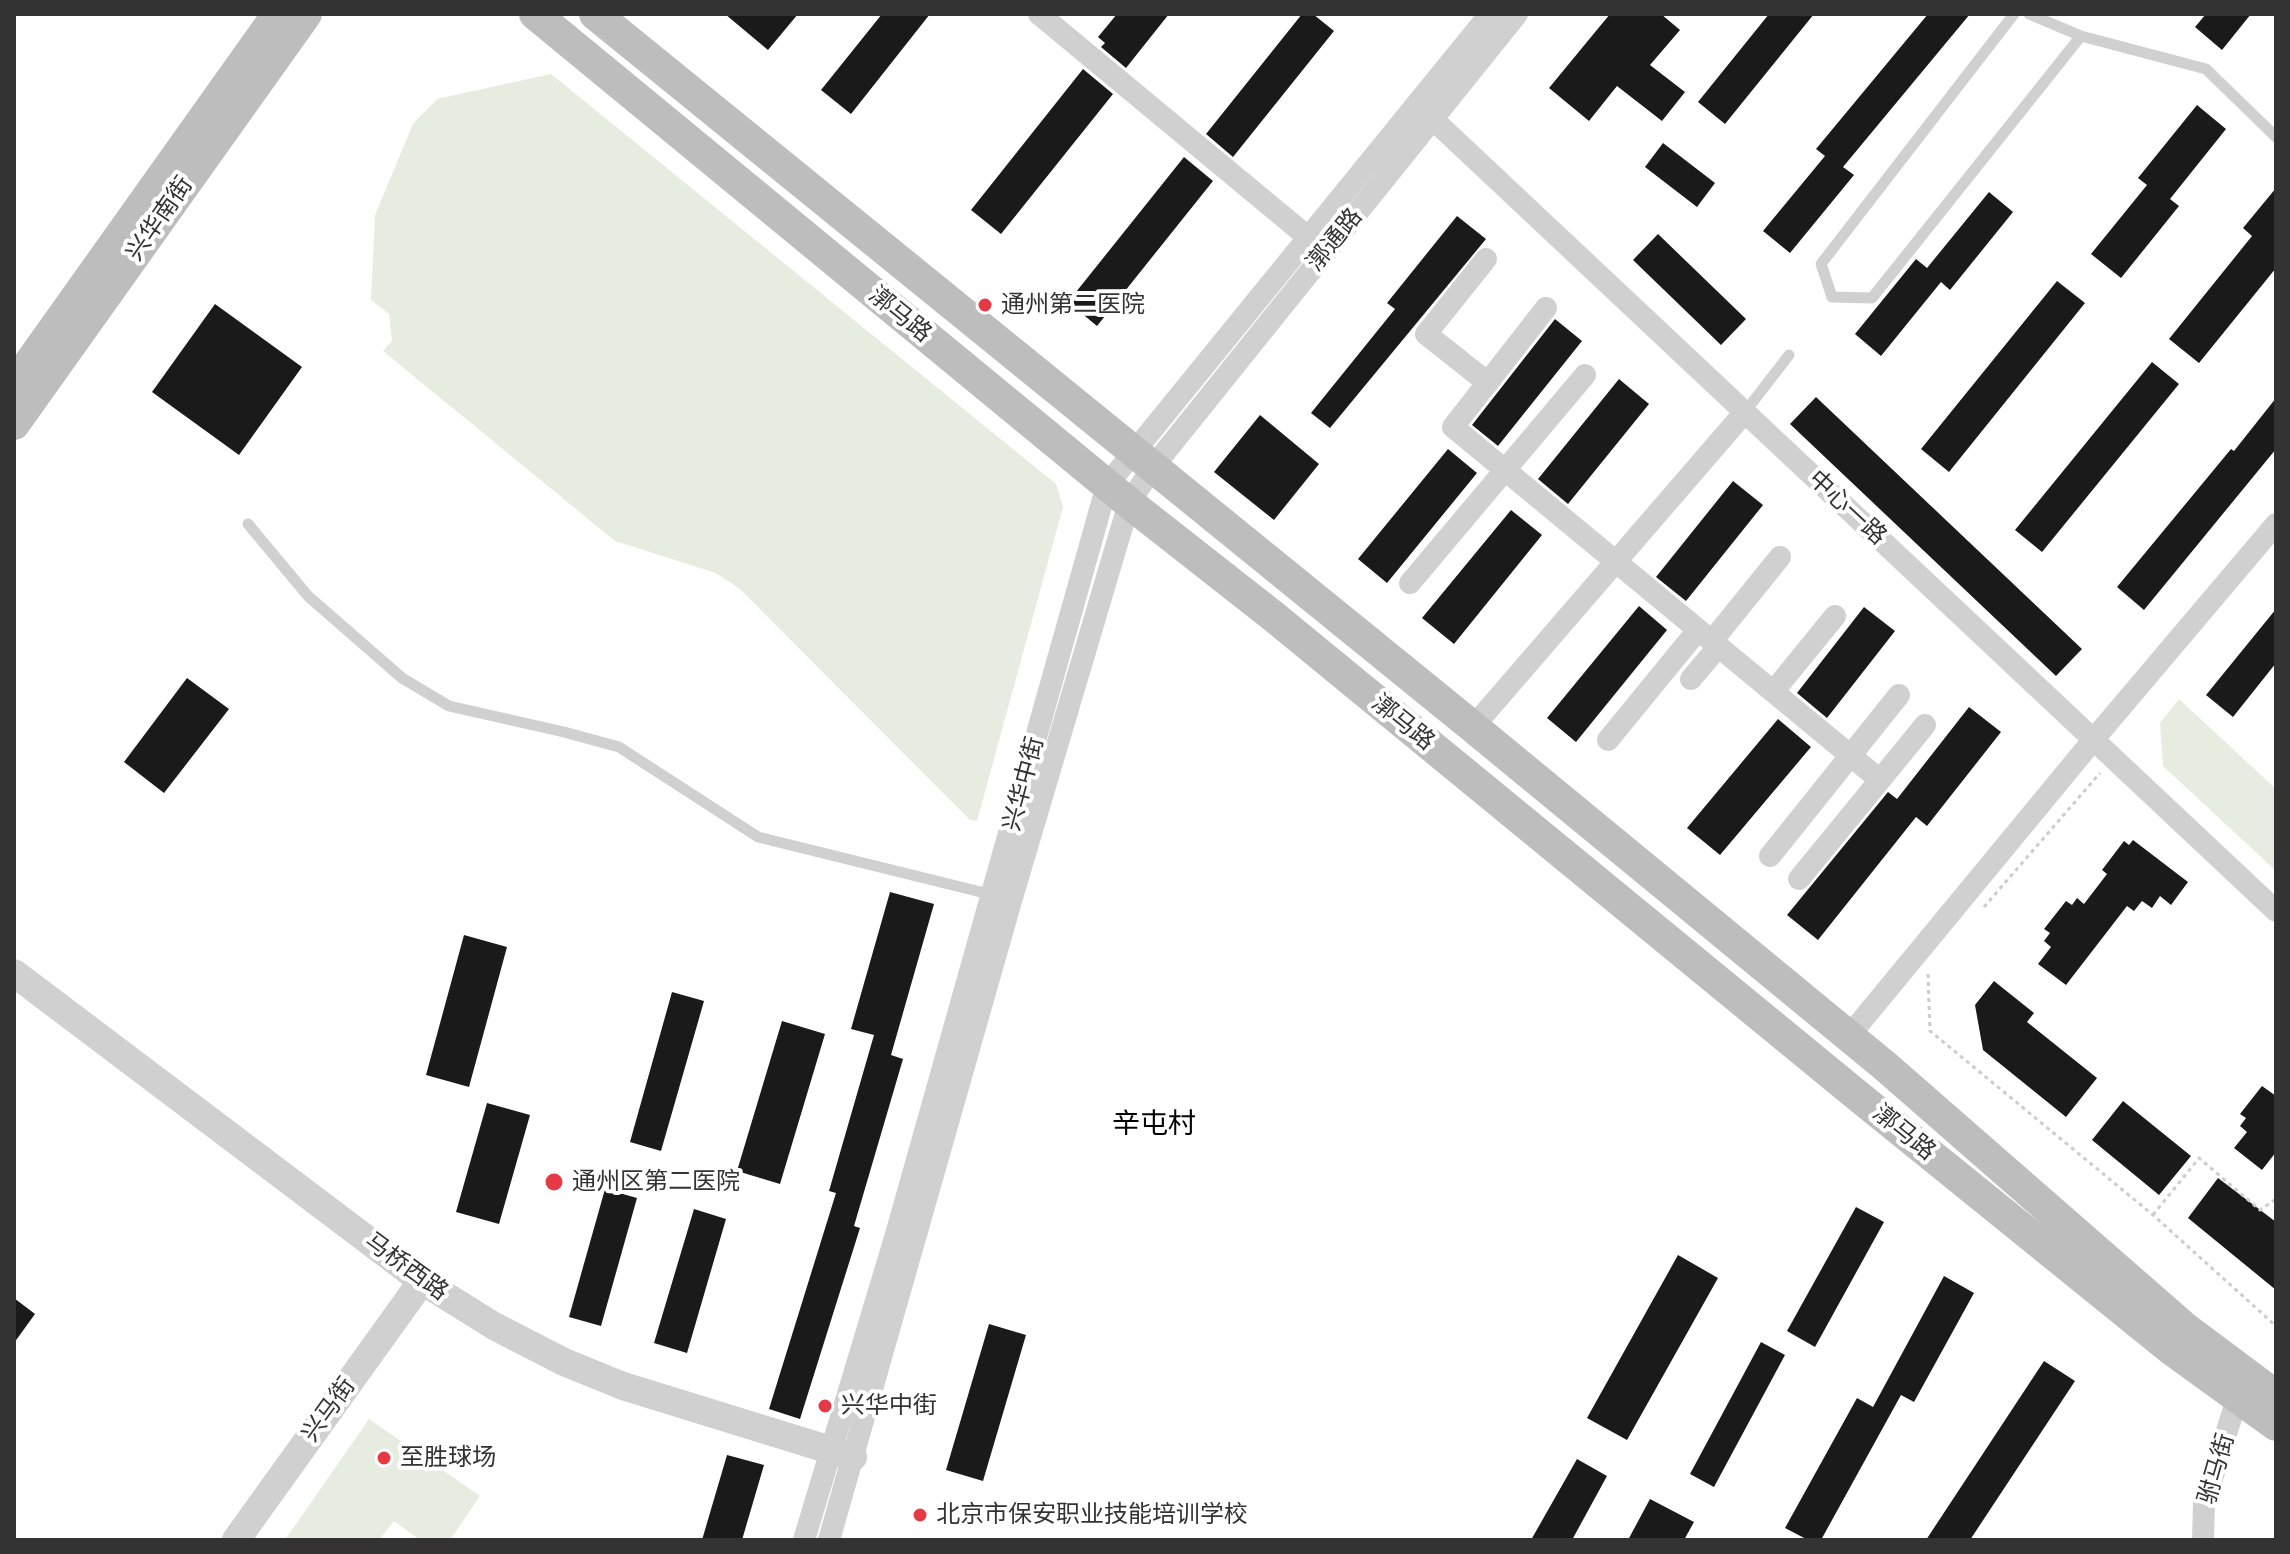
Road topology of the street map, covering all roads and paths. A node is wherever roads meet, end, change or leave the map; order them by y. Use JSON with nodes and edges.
{"nodes":[{"id":1,"x":278,"y":14,"type":"edge"},
{"id":2,"x":306,"y":14,"type":"edge"},
{"id":3,"x":535,"y":14,"type":"edge"},
{"id":4,"x":595,"y":14,"type":"edge"},
{"id":5,"x":1039,"y":14,"type":"edge"},
{"id":6,"x":1490,"y":14,"type":"edge"},
{"id":7,"x":1517,"y":14,"type":"edge"},
{"id":8,"x":2014,"y":14,"type":"edge"},
{"id":9,"x":2029,"y":14,"type":"edge"},
{"id":10,"x":2081,"y":36,"type":"junction"},
{"id":11,"x":1425,"y":112,"type":"junction"},
{"id":12,"x":2276,"y":137,"type":"edge"},
{"id":13,"x":1309,"y":238,"type":"junction"},
{"id":14,"x":1486,"y":259,"type":"dead end"},
{"id":15,"x":1546,"y":308,"type":"dead end"},
{"id":16,"x":1789,"y":355,"type":"dead end"},
{"id":17,"x":1585,"y":375,"type":"dead end"},
{"id":18,"x":1488,"y":383,"type":"junction"},
{"id":19,"x":14,"y":385,"type":"edge"},
{"id":20,"x":1745,"y":412,"type":"junction"},
{"id":21,"x":14,"y":424,"type":"edge"},
{"id":22,"x":1144,"y":458,"type":"junction"},
{"id":23,"x":1507,"y":470,"type":"junction"},
{"id":24,"x":1118,"y":494,"type":"junction"},
{"id":25,"x":248,"y":524,"type":"dead end"},
{"id":26,"x":2276,"y":524,"type":"edge"},
{"id":27,"x":1780,"y":557,"type":"dead end"},
{"id":28,"x":1615,"y":562,"type":"junction"},
{"id":29,"x":1410,"y":583,"type":"dead end"},
{"id":30,"x":1835,"y":616,"type":"dead end"},
{"id":31,"x":1709,"y":639,"type":"junction"},
{"id":32,"x":1691,"y":679,"type":"dead end"},
{"id":33,"x":1773,"y":692,"type":"junction"},
{"id":34,"x":1899,"y":695,"type":"dead end"},
{"id":35,"x":1925,"y":725,"type":"dead end"},
{"id":36,"x":1473,"y":727,"type":"junction"},
{"id":37,"x":2094,"y":739,"type":"junction"},
{"id":38,"x":1608,"y":740,"type":"dead end"},
{"id":39,"x":1851,"y":756,"type":"junction"},
{"id":40,"x":2101,"y":772,"type":"dead end"},
{"id":41,"x":1880,"y":780,"type":"junction"},
{"id":42,"x":1770,"y":856,"type":"dead end"},
{"id":43,"x":1799,"y":879,"type":"dead end"},
{"id":44,"x":993,"y":895,"type":"junction"},
{"id":45,"x":2276,"y":911,"type":"edge"},
{"id":46,"x":1979,"y":913,"type":"dead end"},
{"id":47,"x":1928,"y":972,"type":"dead end"},
{"id":48,"x":14,"y":973,"type":"edge"},
{"id":49,"x":1849,"y":1036,"type":"junction"},
{"id":50,"x":2276,"y":1199,"type":"edge"},
{"id":51,"x":2153,"y":1215,"type":"junction"},
{"id":52,"x":422,"y":1281,"type":"junction"},
{"id":53,"x":2276,"y":1326,"type":"edge"},
{"id":54,"x":2276,"y":1396,"type":"edge"},
{"id":55,"x":2237,"y":1399,"type":"junction"},
{"id":56,"x":2276,"y":1425,"type":"edge"},
{"id":57,"x":842,"y":1454,"type":"junction"},
{"id":58,"x":236,"y":1540,"type":"edge"},
{"id":59,"x":804,"y":1540,"type":"edge"},
{"id":60,"x":829,"y":1540,"type":"edge"},
{"id":61,"x":2203,"y":1540,"type":"edge"}],
"edges":[{"from":1,"to":19,"type":"main road","name":"兴华南街"},
{"from":2,"to":21,"type":"main road","name":"兴华南街"},
{"from":3,"to":24,"type":"main road","name":"漷马路"},
{"from":4,"to":22,"type":"main road","name":"漷马路"},
{"from":5,"to":13,"type":"street"},
{"from":6,"to":11,"type":"street","name":"漷通路"},
{"from":7,"to":11,"type":"street","name":"漷通路"},
{"from":8,"to":10,"type":"lane"},
{"from":9,"to":10,"type":"lane"},
{"from":10,"to":12,"type":"lane"},
{"from":11,"to":13,"type":"street","name":"漷通路"},
{"from":11,"to":20,"type":"street","name":"中心一路"},
{"from":11,"to":22,"type":"street","name":"漷通路"},
{"from":13,"to":22,"type":"street","name":"漷通路"},
{"from":14,"to":18,"type":"street"},
{"from":15,"to":18,"type":"street"},
{"from":16,"to":20,"type":"lane"},
{"from":17,"to":23,"type":"street"},
{"from":18,"to":23,"type":"street"},
{"from":20,"to":28,"type":"street"},
{"from":20,"to":37,"type":"street","name":"中心一路"},
{"from":22,"to":24,"type":"street","name":"兴华中街"},
{"from":22,"to":36,"type":"main road","name":"漷马路"},
{"from":23,"to":28,"type":"street"},
{"from":23,"to":29,"type":"street"},
{"from":24,"to":44,"type":"street","name":"兴华中街"},
{"from":24,"to":55,"type":"main road","name":"漷马路"},
{"from":24,"to":57,"type":"street","name":"兴华中街"},
{"from":25,"to":44,"type":"lane"},
{"from":26,"to":37,"type":"street"},
{"from":27,"to":31,"type":"street"},
{"from":28,"to":31,"type":"street"},
{"from":28,"to":36,"type":"street"},
{"from":30,"to":33,"type":"street"},
{"from":31,"to":32,"type":"street"},
{"from":31,"to":33,"type":"street"},
{"from":31,"to":38,"type":"street"},
{"from":33,"to":39,"type":"street"},
{"from":34,"to":39,"type":"street"},
{"from":35,"to":41,"type":"street"},
{"from":36,"to":49,"type":"main road","name":"漷马路"},
{"from":37,"to":45,"type":"street","name":"中心一路"},
{"from":37,"to":49,"type":"street"},
{"from":39,"to":41,"type":"street"},
{"from":39,"to":42,"type":"street"},
{"from":40,"to":46,"type":"path"},
{"from":41,"to":43,"type":"street"},
{"from":44,"to":57,"type":"street","name":"兴华中街"},
{"from":47,"to":51,"type":"path"},
{"from":48,"to":52,"type":"street","name":"马桥西路"},
{"from":49,"to":54,"type":"main road","name":"漷马路"},
{"from":50,"to":51,"type":"path"},
{"from":51,"to":53,"type":"path"},
{"from":52,"to":57,"type":"street","name":"马桥西路"},
{"from":52,"to":58,"type":"street","name":"兴马街"},
{"from":55,"to":56,"type":"main road","name":"漷马路"},
{"from":55,"to":61,"type":"street","name":"驸马街"},
{"from":57,"to":59,"type":"street","name":"兴华中街"},
{"from":57,"to":60,"type":"street","name":"兴华中街"}]}
